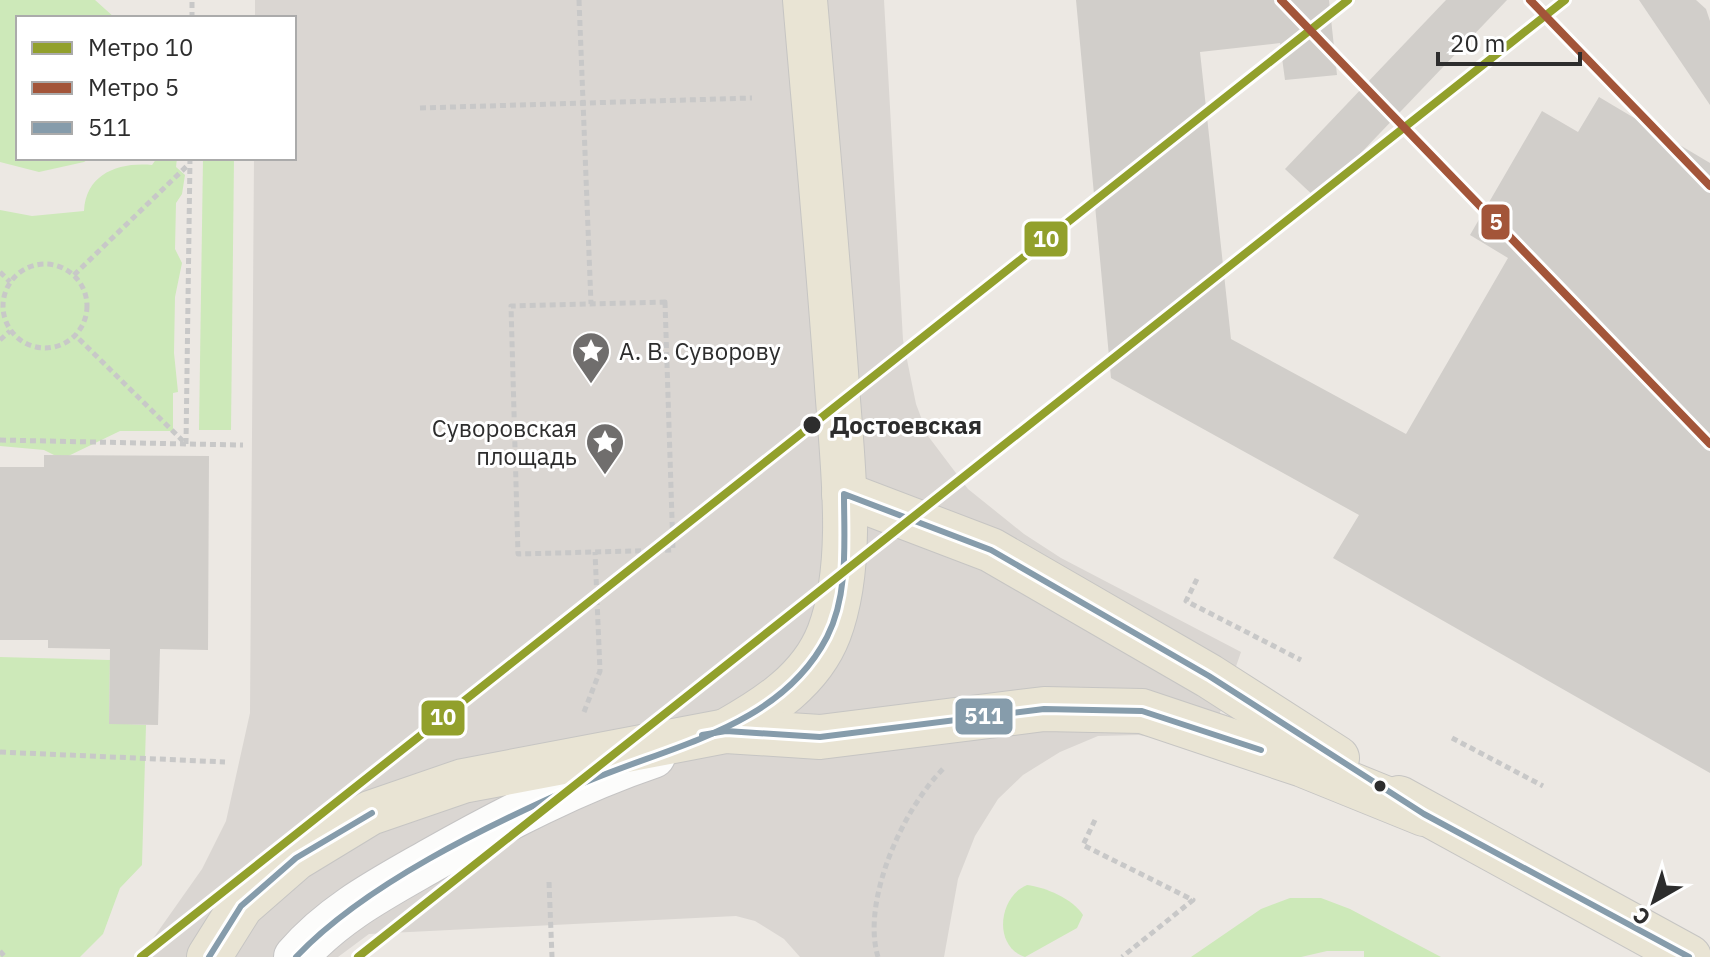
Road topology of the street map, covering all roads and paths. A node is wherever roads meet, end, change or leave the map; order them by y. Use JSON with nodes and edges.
{"nodes":[{"id":1,"x":579,"y":0,"type":"edge"},
{"id":2,"x":805,"y":0,"type":"edge"},
{"id":3,"x":752,"y":98,"type":"dead end"},
{"id":4,"x":581,"y":103,"type":"junction"},
{"id":5,"x":420,"y":108,"type":"dead end"},
{"id":6,"x":190,"y":160,"type":"edge"},
{"id":7,"x":0,"y":272,"type":"edge"},
{"id":8,"x":74,"y":275,"type":"junction"},
{"id":9,"x":10,"y":282,"type":"junction"},
{"id":10,"x":591,"y":304,"type":"junction"},
{"id":11,"x":10,"y":331,"type":"junction"},
{"id":12,"x":75,"y":335,"type":"junction"},
{"id":13,"x":0,"y":340,"type":"edge"},
{"id":14,"x":0,"y":440,"type":"edge"},
{"id":15,"x":186,"y":444,"type":"junction"},
{"id":16,"x":243,"y":445,"type":"dead end"},
{"id":17,"x":844,"y":494,"type":"junction"},
{"id":18,"x":595,"y":552,"type":"junction"},
{"id":19,"x":1197,"y":579,"type":"dead end"},
{"id":20,"x":1301,"y":660,"type":"dead end"},
{"id":21,"x":582,"y":715,"type":"dead end"},
{"id":22,"x":726,"y":731,"type":"junction"},
{"id":23,"x":1452,"y":738,"type":"dead end"},
{"id":24,"x":0,"y":752,"type":"edge"},
{"id":25,"x":953,"y":759,"type":"dead end"},
{"id":26,"x":225,"y":762,"type":"dead end"},
{"id":27,"x":1543,"y":786,"type":"dead end"},
{"id":28,"x":1424,"y":814,"type":"junction"},
{"id":29,"x":1095,"y":820,"type":"dead end"},
{"id":30,"x":549,"y":882,"type":"dead end"},
{"id":31,"x":0,"y":951,"type":"edge"},
{"id":32,"x":5,"y":957,"type":"edge"},
{"id":33,"x":209,"y":957,"type":"edge"},
{"id":34,"x":296,"y":957,"type":"edge"},
{"id":35,"x":552,"y":957,"type":"edge"},
{"id":36,"x":878,"y":957,"type":"edge"},
{"id":37,"x":1122,"y":957,"type":"edge"},
{"id":38,"x":1689,"y":957,"type":"edge"}],
"edges":[{"from":1,"to":4,"type":"path"},
{"from":2,"to":17,"type":"main road"},
{"from":3,"to":4,"type":"path"},
{"from":4,"to":5,"type":"path"},
{"from":4,"to":10,"type":"path"},
{"from":6,"to":8,"type":"path"},
{"from":6,"to":15,"type":"path"},
{"from":7,"to":9,"type":"path"},
{"from":8,"to":9,"type":"path"},
{"from":8,"to":12,"type":"path"},
{"from":9,"to":11,"type":"path"},
{"from":10,"to":18,"type":"path"},
{"from":10,"to":18,"type":"path"},
{"from":11,"to":12,"type":"path"},
{"from":11,"to":13,"type":"path"},
{"from":12,"to":15,"type":"path"},
{"from":14,"to":15,"type":"path"},
{"from":15,"to":16,"type":"path"},
{"from":17,"to":22,"type":"main road"},
{"from":17,"to":28,"type":"main road"},
{"from":18,"to":21,"type":"path"},
{"from":19,"to":20,"type":"path"},
{"from":22,"to":28,"type":"main road"},
{"from":22,"to":33,"type":"main road"},
{"from":22,"to":34,"type":"street"},
{"from":23,"to":27,"type":"path"},
{"from":24,"to":26,"type":"path"},
{"from":25,"to":36,"type":"path"},
{"from":28,"to":38,"type":"main road"},
{"from":29,"to":37,"type":"path"},
{"from":30,"to":35,"type":"path"},
{"from":31,"to":32,"type":"path"}]}
